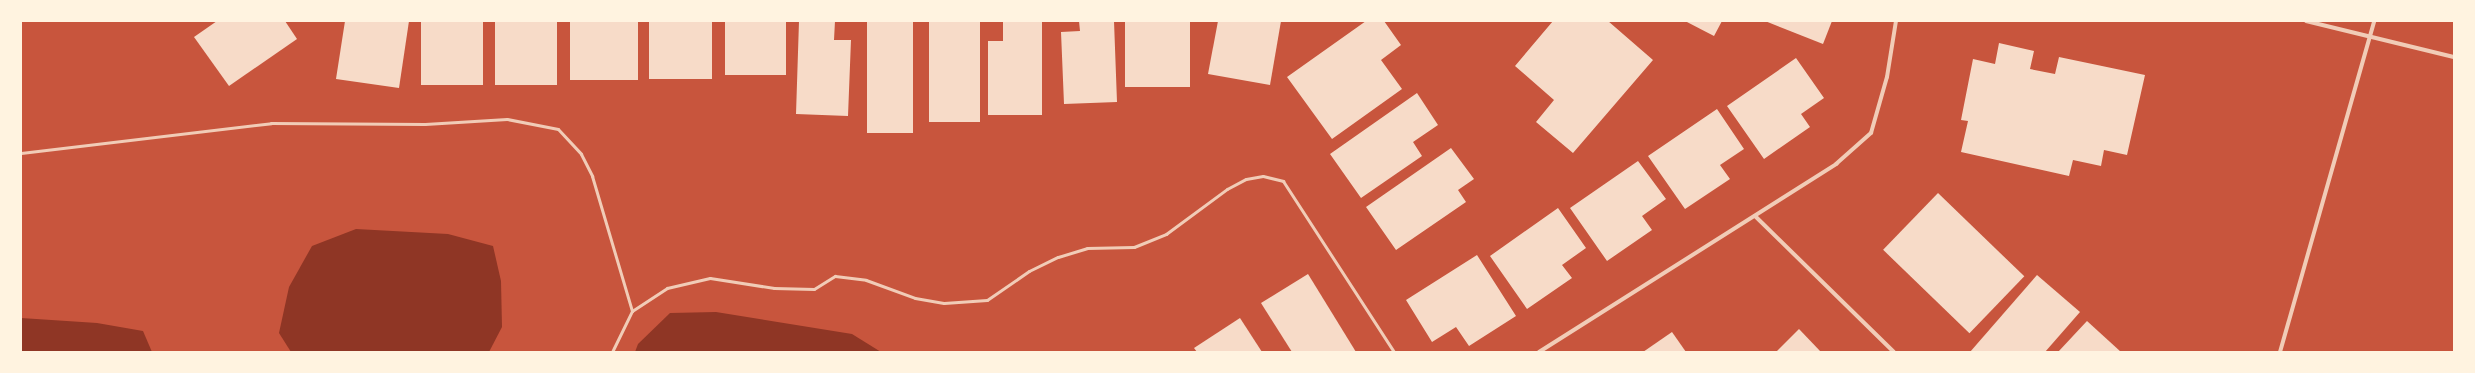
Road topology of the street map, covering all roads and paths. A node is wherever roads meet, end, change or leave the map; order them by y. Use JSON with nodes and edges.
{"nodes":[{"id":1,"x":1896,"y":21,"type":"edge"},
{"id":2,"x":2306,"y":21,"type":"edge"},
{"id":3,"x":2374,"y":21,"type":"edge"},
{"id":4,"x":2370,"y":36,"type":"junction"},
{"id":5,"x":2454,"y":57,"type":"edge"},
{"id":6,"x":21,"y":153,"type":"edge"},
{"id":7,"x":1755,"y":216,"type":"junction"},
{"id":8,"x":632,"y":311,"type":"junction"},
{"id":9,"x":612,"y":352,"type":"edge"},
{"id":10,"x":1394,"y":352,"type":"edge"},
{"id":11,"x":1539,"y":352,"type":"edge"},
{"id":12,"x":1894,"y":352,"type":"edge"},
{"id":13,"x":2280,"y":352,"type":"edge"}],
"edges":[{"from":1,"to":7,"type":"street"},
{"from":2,"to":4,"type":"street"},
{"from":3,"to":4,"type":"street"},
{"from":4,"to":5,"type":"street"},
{"from":4,"to":13,"type":"street"},
{"from":6,"to":8,"type":"lane"},
{"from":7,"to":11,"type":"street"},
{"from":7,"to":12,"type":"street"},
{"from":8,"to":9,"type":"lane"},
{"from":8,"to":10,"type":"lane"}]}
